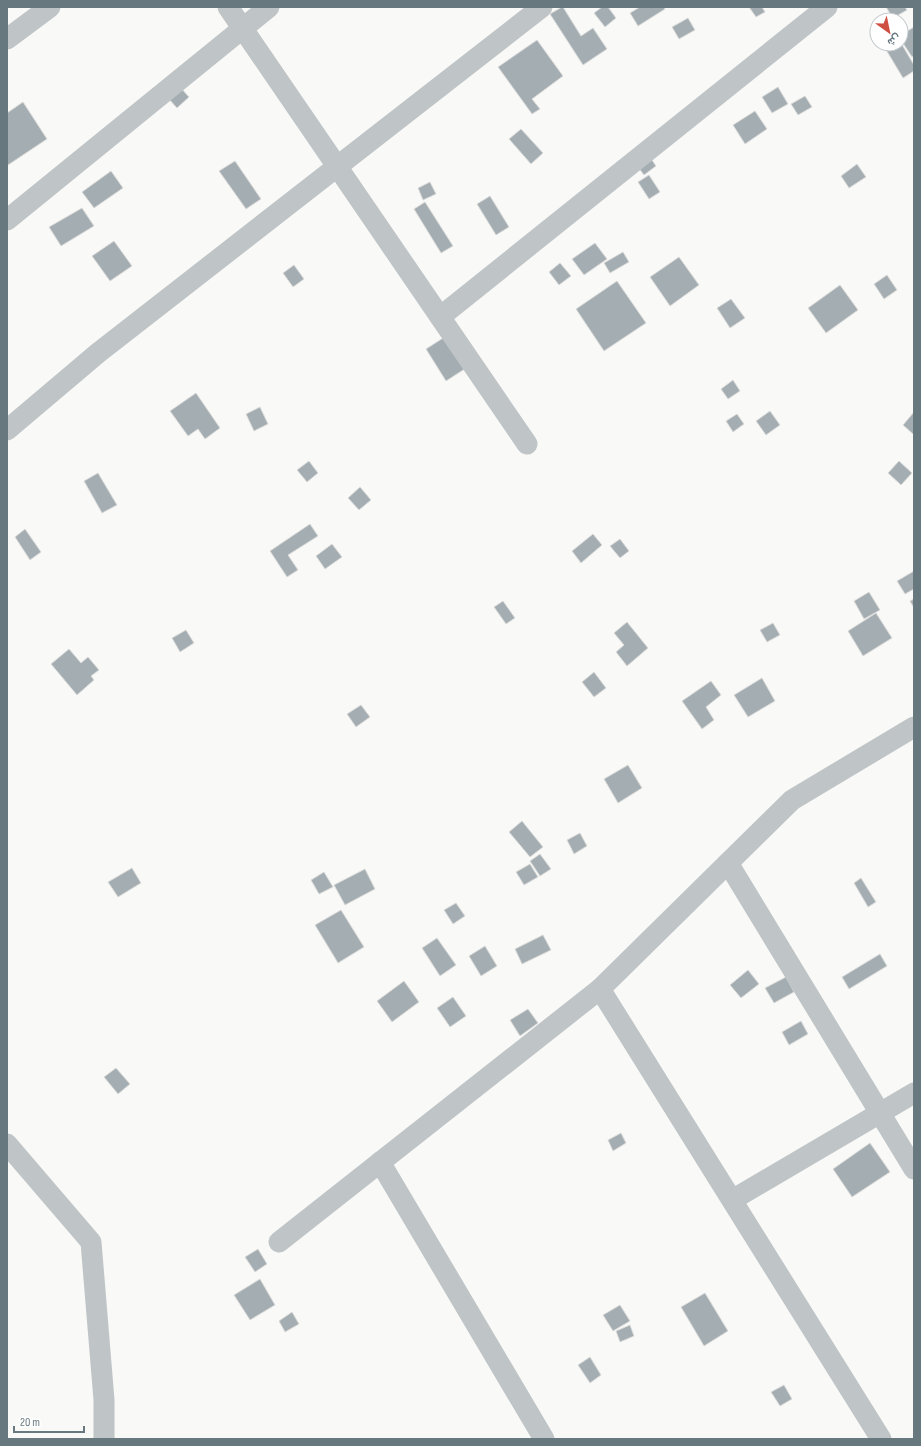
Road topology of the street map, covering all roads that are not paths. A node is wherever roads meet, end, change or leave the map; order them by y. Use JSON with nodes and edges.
{"nodes":[{"id":1,"x":50,"y":7,"type":"edge"},
{"id":2,"x":228,"y":7,"type":"edge"},
{"id":3,"x":269,"y":7,"type":"edge"},
{"id":4,"x":542,"y":7,"type":"edge"},
{"id":5,"x":827,"y":7,"type":"edge"},
{"id":6,"x":242,"y":29,"type":"junction"},
{"id":7,"x":7,"y":39,"type":"edge"},
{"id":8,"x":337,"y":167,"type":"junction"},
{"id":9,"x":7,"y":220,"type":"edge"},
{"id":10,"x":440,"y":317,"type":"junction"},
{"id":11,"x":7,"y":430,"type":"edge"},
{"id":12,"x":527,"y":444,"type":"dead end"},
{"id":13,"x":914,"y":727,"type":"edge"},
{"id":14,"x":728,"y":863,"type":"junction"},
{"id":15,"x":600,"y":989,"type":"junction"},
{"id":16,"x":914,"y":1093,"type":"edge"},
{"id":17,"x":880,"y":1113,"type":"junction"},
{"id":18,"x":7,"y":1144,"type":"edge"},
{"id":19,"x":380,"y":1162,"type":"junction"},
{"id":20,"x":914,"y":1170,"type":"edge"},
{"id":21,"x":732,"y":1200,"type":"junction"},
{"id":22,"x":278,"y":1242,"type":"dead end"},
{"id":23,"x":104,"y":1439,"type":"edge"},
{"id":24,"x":544,"y":1439,"type":"edge"},
{"id":25,"x":881,"y":1439,"type":"edge"}],
"edges":[{"from":1,"to":7,"type":"street"},
{"from":2,"to":6,"type":"street"},
{"from":3,"to":6,"type":"street"},
{"from":4,"to":8,"type":"street"},
{"from":5,"to":10,"type":"street"},
{"from":6,"to":8,"type":"street"},
{"from":6,"to":9,"type":"street"},
{"from":8,"to":10,"type":"street"},
{"from":8,"to":11,"type":"street"},
{"from":10,"to":12,"type":"street"},
{"from":13,"to":14,"type":"street"},
{"from":14,"to":15,"type":"street"},
{"from":14,"to":17,"type":"street"},
{"from":15,"to":19,"type":"street"},
{"from":15,"to":21,"type":"street"},
{"from":16,"to":17,"type":"street"},
{"from":17,"to":20,"type":"street"},
{"from":17,"to":21,"type":"street"},
{"from":18,"to":23,"type":"street"},
{"from":19,"to":22,"type":"street"},
{"from":19,"to":24,"type":"street"},
{"from":21,"to":25,"type":"street"}]}
